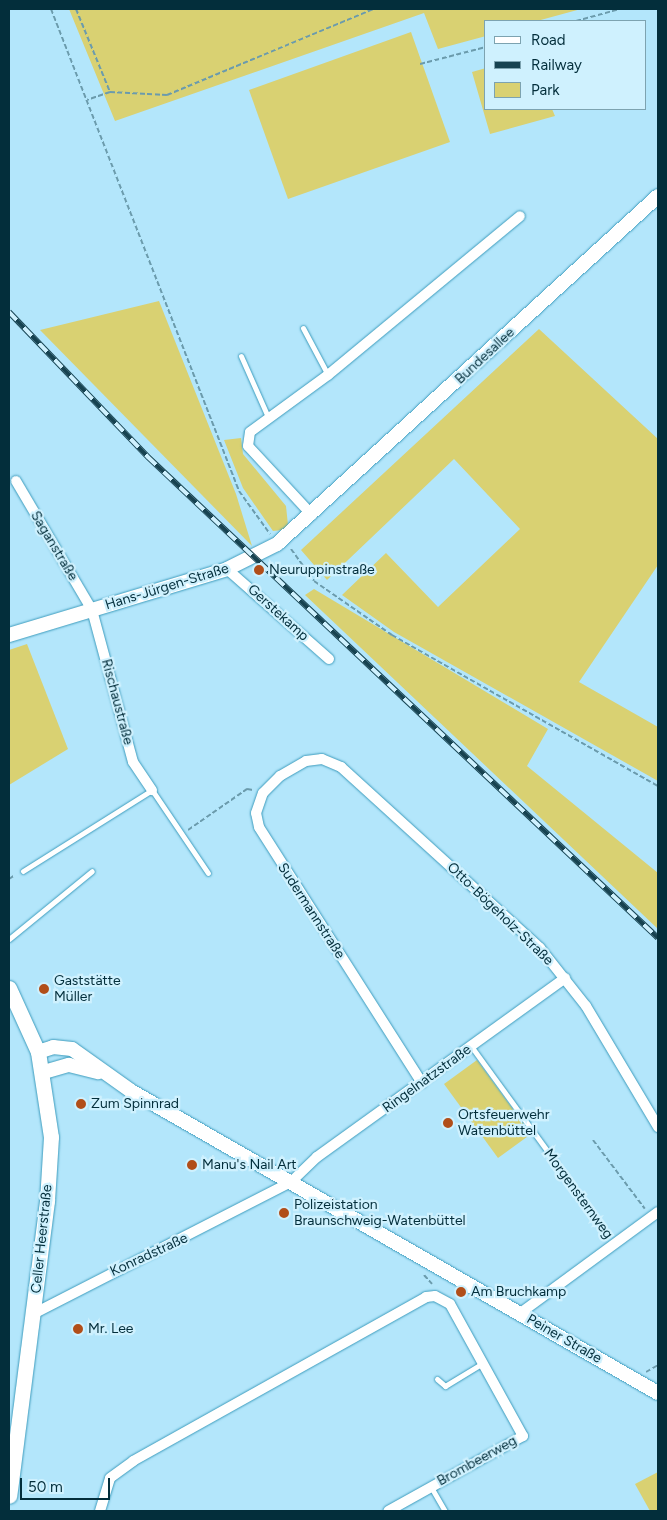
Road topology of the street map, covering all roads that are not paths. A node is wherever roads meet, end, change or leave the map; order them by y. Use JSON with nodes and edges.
{"nodes":[{"id":1,"x":658,"y":196,"type":"edge"},
{"id":2,"x":520,"y":216,"type":"dead end"},
{"id":3,"x":303,"y":328,"type":"dead end"},
{"id":4,"x":240,"y":356,"type":"dead end"},
{"id":5,"x":328,"y":376,"type":"junction"},
{"id":6,"x":268,"y":417,"type":"junction"},
{"id":7,"x":16,"y":481,"type":"dead end"},
{"id":8,"x":312,"y":515,"type":"junction"},
{"id":9,"x":227,"y":569,"type":"junction"},
{"id":10,"x":92,"y":610,"type":"junction"},
{"id":11,"x":9,"y":635,"type":"edge"},
{"id":12,"x":329,"y":658,"type":"dead end"},
{"id":13,"x":152,"y":790,"type":"junction"},
{"id":14,"x":263,"y":793,"type":"joint"},
{"id":15,"x":23,"y":871,"type":"dead end"},
{"id":16,"x":92,"y":871,"type":"dead end"},
{"id":17,"x":208,"y":873,"type":"dead end"},
{"id":18,"x":9,"y":939,"type":"edge"},
{"id":19,"x":565,"y":978,"type":"junction"},
{"id":20,"x":9,"y":988,"type":"edge"},
{"id":21,"x":471,"y":1046,"type":"junction"},
{"id":22,"x":38,"y":1052,"type":"junction"},
{"id":23,"x":44,"y":1072,"type":"junction"},
{"id":24,"x":107,"y":1076,"type":"junction"},
{"id":25,"x":422,"y":1083,"type":"junction"},
{"id":26,"x":658,"y":1127,"type":"edge"},
{"id":27,"x":556,"y":1163,"type":"road end"},
{"id":28,"x":291,"y":1182,"type":"junction"},
{"id":29,"x":655,"y":1214,"type":"edge"},
{"id":30,"x":33,"y":1314,"type":"junction"},
{"id":31,"x":519,"y":1314,"type":"junction"},
{"id":32,"x":483,"y":1363,"type":"junction"},
{"id":33,"x":437,"y":1379,"type":"dead end"},
{"id":34,"x":658,"y":1393,"type":"edge"},
{"id":35,"x":12,"y":1438,"type":"edge"},
{"id":36,"x":431,"y":1487,"type":"junction"},
{"id":37,"x":9,"y":1496,"type":"edge"},
{"id":38,"x":100,"y":1511,"type":"edge"},
{"id":39,"x":388,"y":1511,"type":"edge"},
{"id":40,"x":445,"y":1511,"type":"edge"}],
"edges":[{"from":1,"to":8,"type":"main road","name":"Bundesallee"},
{"from":2,"to":5,"type":"street"},
{"from":3,"to":5,"type":"lane"},
{"from":4,"to":6,"type":"lane"},
{"from":5,"to":6,"type":"street"},
{"from":6,"to":8,"type":"street"},
{"from":7,"to":10,"type":"street","name":"Saganstraße"},
{"from":8,"to":9,"type":"main road","name":"Hans-Jürgen-Straße"},
{"from":9,"to":10,"type":"main road","name":"Hans-Jürgen-Straße"},
{"from":9,"to":12,"type":"street","name":"Gerstekamp"},
{"from":10,"to":11,"type":"main road","name":"Hans-Jürgen-Straße"},
{"from":10,"to":13,"type":"street","name":"Rischaustraße"},
{"from":13,"to":15,"type":"lane"},
{"from":13,"to":17,"type":"lane","name":"Rischaustraße"},
{"from":14,"to":19,"type":"street","name":"Otto-Bögeholz-Straße"},
{"from":14,"to":25,"type":"street","name":"Sudermannstraße"},
{"from":16,"to":18,"type":"lane"},
{"from":19,"to":21,"type":"street","name":"Ringelnatzstraße"},
{"from":19,"to":26,"type":"street","name":"Otto-Bögeholz-Straße"},
{"from":20,"to":22,"type":"main road","name":"Celler Heerstraße"},
{"from":21,"to":25,"type":"street","name":"Ringelnatzstraße"},
{"from":21,"to":27,"type":"lane","name":"Morgensternweg"},
{"from":22,"to":23,"type":"main road","name":"Celler Heerstraße"},
{"from":22,"to":24,"type":"main road","name":"Peiner Straße"},
{"from":23,"to":24,"type":"main road","name":"Peiner Straße"},
{"from":23,"to":30,"type":"main road","name":"Celler Heerstraße"},
{"from":24,"to":28,"type":"main road","name":"Peiner Straße"},
{"from":25,"to":28,"type":"street","name":"Ringelnatzstraße"},
{"from":28,"to":30,"type":"street","name":"Konradstraße"},
{"from":28,"to":31,"type":"main road","name":"Peiner Straße"},
{"from":29,"to":31,"type":"street"},
{"from":30,"to":35,"type":"main road","name":"Celler Heerstraße"},
{"from":31,"to":34,"type":"main road","name":"Peiner Straße"},
{"from":32,"to":33,"type":"lane"},
{"from":32,"to":36,"type":"street","name":"Brombeerweg"},
{"from":32,"to":38,"type":"street"},
{"from":35,"to":37,"type":"main road","name":"Celler Heerstraße"},
{"from":36,"to":39,"type":"street","name":"Brombeerweg"},
{"from":36,"to":40,"type":"lane","name":"Brombeerweg"}]}
